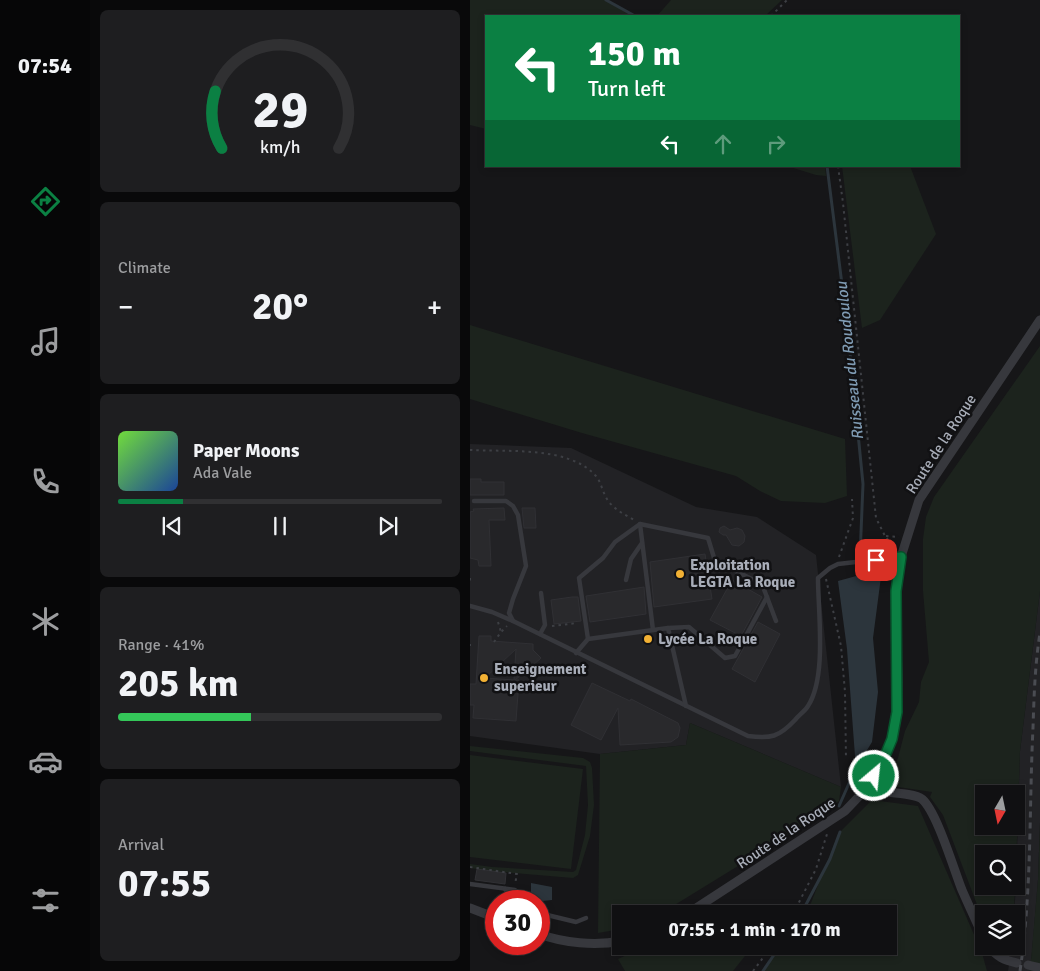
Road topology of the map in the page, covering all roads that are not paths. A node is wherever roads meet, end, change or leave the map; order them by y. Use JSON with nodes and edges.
{"nodes":[{"id":1,"x":1040,"y":320,"type":"edge"},
{"id":2,"x":474,"y":501,"type":"dead end"},
{"id":3,"x":640,"y":524,"type":"junction"},
{"id":4,"x":642,"y":543,"type":"junction"},
{"id":5,"x":901,"y":557,"type":"junction"},
{"id":6,"x":626,"y":580,"type":"dead end"},
{"id":7,"x":541,"y":593,"type":"dead end"},
{"id":8,"x":767,"y":597,"type":"junction"},
{"id":9,"x":470,"y":606,"type":"edge"},
{"id":10,"x":513,"y":621,"type":"junction"},
{"id":11,"x":776,"y":621,"type":"dead end"},
{"id":12,"x":668,"y":628,"type":"junction"},
{"id":13,"x":653,"y":630,"type":"junction"},
{"id":14,"x":540,"y":634,"type":"junction"},
{"id":15,"x":588,"y":639,"type":"junction"},
{"id":16,"x":576,"y":652,"type":"junction"},
{"id":17,"x":686,"y":706,"type":"junction"},
{"id":18,"x":866,"y":789,"type":"junction"},
{"id":19,"x":470,"y":884,"type":"edge"},
{"id":20,"x":505,"y":889,"type":"joint"},
{"id":21,"x":515,"y":890,"type":"road end"},
{"id":22,"x":701,"y":905,"type":"edge"},
{"id":23,"x":470,"y":908,"type":"edge"},
{"id":24,"x":485,"y":914,"type":"edge"},
{"id":25,"x":550,"y":916,"type":"edge"},
{"id":26,"x":586,"y":918,"type":"dead end"},
{"id":27,"x":975,"y":919,"type":"edge"},
{"id":28,"x":550,"y":937,"type":"edge"},
{"id":29,"x":612,"y":942,"type":"edge"},
{"id":30,"x":995,"y":955,"type":"edge"},
{"id":31,"x":1017,"y":963,"type":"dead end"},
{"id":32,"x":1028,"y":965,"type":"dead end"},
{"id":33,"x":1040,"y":968,"type":"edge"}],
"edges":[{"from":1,"to":5,"type":"street","name":"Route de la Roque"},
{"from":2,"to":10,"type":"lane"},
{"from":3,"to":4,"type":"lane"},
{"from":3,"to":8,"type":"lane"},
{"from":3,"to":15,"type":"lane"},
{"from":4,"to":6,"type":"lane"},
{"from":4,"to":13,"type":"lane"},
{"from":5,"to":17,"type":"lane"},
{"from":5,"to":18,"type":"street","name":"Route de la Roque"},
{"from":7,"to":14,"type":"lane"},
{"from":8,"to":11,"type":"lane"},
{"from":8,"to":12,"type":"lane"},
{"from":9,"to":10,"type":"lane"},
{"from":10,"to":14,"type":"lane"},
{"from":12,"to":13,"type":"lane"},
{"from":12,"to":17,"type":"lane"},
{"from":13,"to":15,"type":"lane"},
{"from":14,"to":16,"type":"lane"},
{"from":15,"to":16,"type":"lane"},
{"from":16,"to":17,"type":"lane"},
{"from":18,"to":22,"type":"street","name":"Route de la Roque"},
{"from":18,"to":27,"type":"street"},
{"from":19,"to":20,"type":"lane"},
{"from":20,"to":21,"type":"lane"},
{"from":23,"to":24,"type":"street"},
{"from":25,"to":26,"type":"lane"},
{"from":28,"to":29,"type":"street"},
{"from":30,"to":31,"type":"street"},
{"from":32,"to":33,"type":"street"}]}
